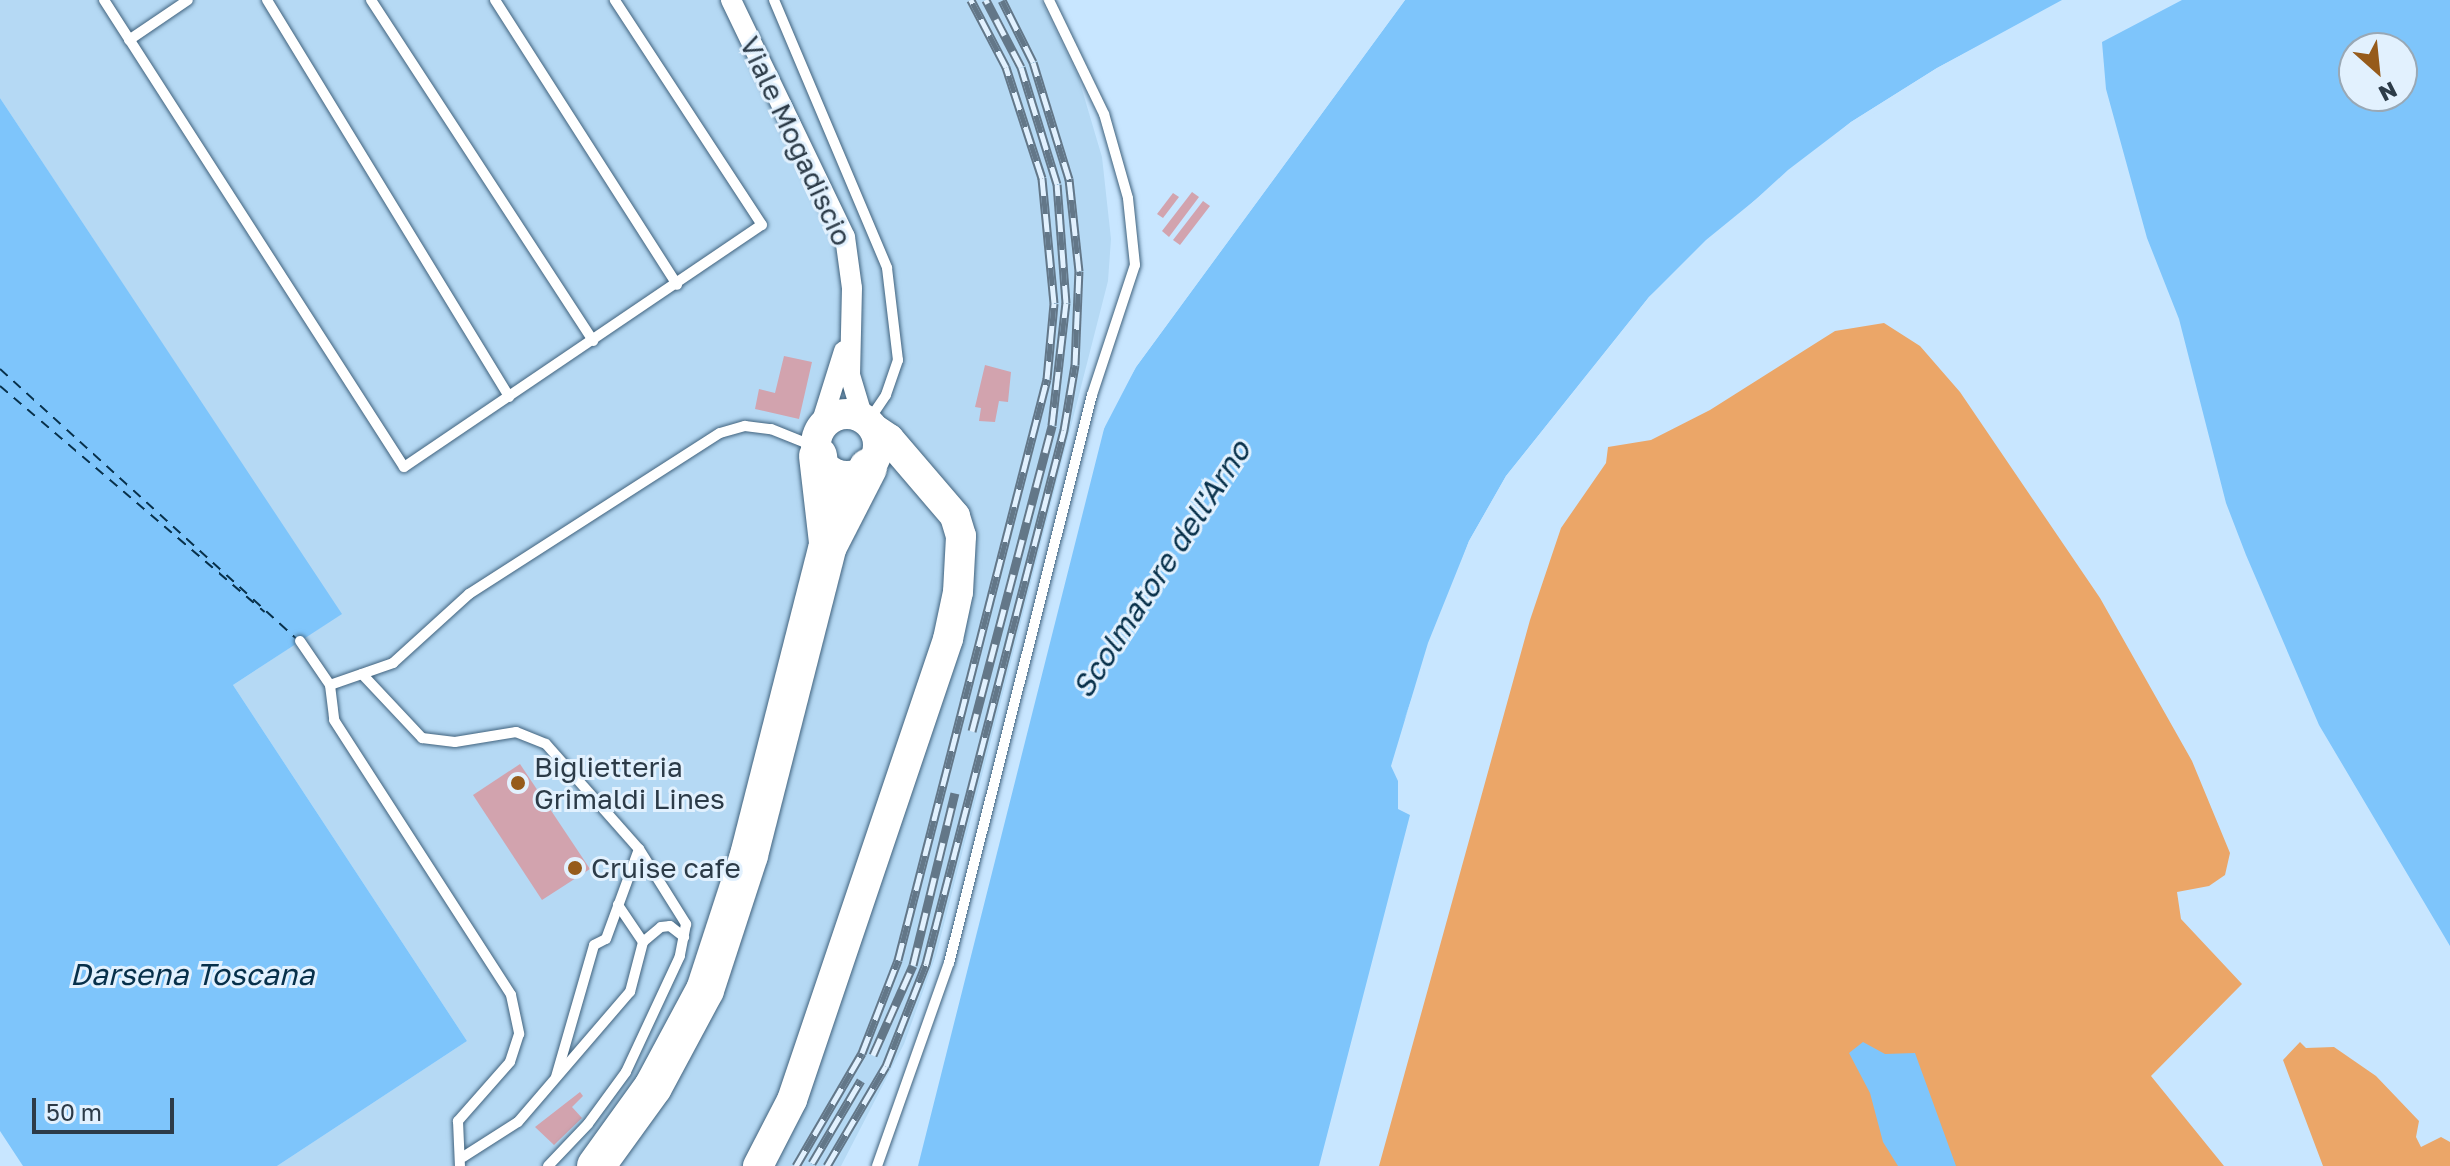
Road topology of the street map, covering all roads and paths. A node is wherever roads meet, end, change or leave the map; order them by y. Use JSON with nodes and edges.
{"nodes":[{"id":1,"x":104,"y":0,"type":"edge"},
{"id":2,"x":188,"y":0,"type":"edge"},
{"id":3,"x":267,"y":0,"type":"edge"},
{"id":4,"x":371,"y":0,"type":"edge"},
{"id":5,"x":495,"y":0,"type":"edge"},
{"id":6,"x":615,"y":0,"type":"edge"},
{"id":7,"x":731,"y":0,"type":"edge"},
{"id":8,"x":774,"y":0,"type":"edge"},
{"id":9,"x":1049,"y":0,"type":"edge"},
{"id":10,"x":129,"y":40,"type":"junction"},
{"id":11,"x":677,"y":285,"type":"junction"},
{"id":12,"x":849,"y":332,"type":"junction"},
{"id":13,"x":593,"y":341,"type":"junction"},
{"id":14,"x":509,"y":397,"type":"junction"},
{"id":15,"x":868,"y":423,"type":"junction"},
{"id":16,"x":817,"y":447,"type":"junction"},
{"id":17,"x":869,"y":467,"type":"junction"},
{"id":18,"x":920,"y":478,"type":"junction"},
{"id":19,"x":828,"y":546,"type":"junction"},
{"id":20,"x":300,"y":641,"type":"dead end"},
{"id":21,"x":362,"y":674,"type":"junction"},
{"id":22,"x":330,"y":685,"type":"junction"},
{"id":23,"x":639,"y":849,"type":"junction"},
{"id":24,"x":618,"y":905,"type":"junction"},
{"id":25,"x":684,"y":937,"type":"junction"},
{"id":26,"x":643,"y":942,"type":"junction"},
{"id":27,"x":554,"y":1083,"type":"junction"},
{"id":28,"x":462,"y":1153,"type":"junction"},
{"id":29,"x":460,"y":1166,"type":"edge"},
{"id":30,"x":466,"y":1166,"type":"edge"},
{"id":31,"x":548,"y":1166,"type":"edge"},
{"id":32,"x":596,"y":1166,"type":"edge"},
{"id":33,"x":758,"y":1166,"type":"edge"},
{"id":34,"x":877,"y":1166,"type":"edge"}],
"edges":[{"from":1,"to":10,"type":"lane"},
{"from":2,"to":10,"type":"lane"},
{"from":3,"to":14,"type":"lane"},
{"from":4,"to":13,"type":"lane"},
{"from":5,"to":11,"type":"lane"},
{"from":6,"to":11,"type":"lane"},
{"from":7,"to":12,"type":"street","name":"Viale Mogadiscio"},
{"from":8,"to":15,"type":"lane"},
{"from":9,"to":34,"type":"lane"},
{"from":10,"to":14,"type":"lane"},
{"from":11,"to":13,"type":"lane"},
{"from":12,"to":15,"type":"street","name":"Viale Mogadiscio"},
{"from":12,"to":16,"type":"street","name":"Viale Mogadiscio"},
{"from":13,"to":14,"type":"lane"},
{"from":15,"to":16,"type":"street"},
{"from":15,"to":17,"type":"street","name":"Viale Mogadiscio"},
{"from":15,"to":18,"type":"street"},
{"from":16,"to":17,"type":"street"},
{"from":16,"to":19,"type":"highway"},
{"from":16,"to":21,"type":"lane"},
{"from":17,"to":18,"type":"street"},
{"from":17,"to":19,"type":"highway"},
{"from":18,"to":33,"type":"street"},
{"from":19,"to":32,"type":"highway"},
{"from":20,"to":22,"type":"lane"},
{"from":21,"to":22,"type":"lane"},
{"from":21,"to":23,"type":"lane"},
{"from":22,"to":28,"type":"lane"},
{"from":23,"to":24,"type":"lane"},
{"from":23,"to":25,"type":"lane"},
{"from":24,"to":26,"type":"lane"},
{"from":24,"to":27,"type":"lane"},
{"from":25,"to":26,"type":"lane"},
{"from":25,"to":31,"type":"lane"},
{"from":26,"to":27,"type":"lane"},
{"from":27,"to":28,"type":"lane"},
{"from":28,"to":29,"type":"lane"},
{"from":28,"to":30,"type":"lane"}]}
